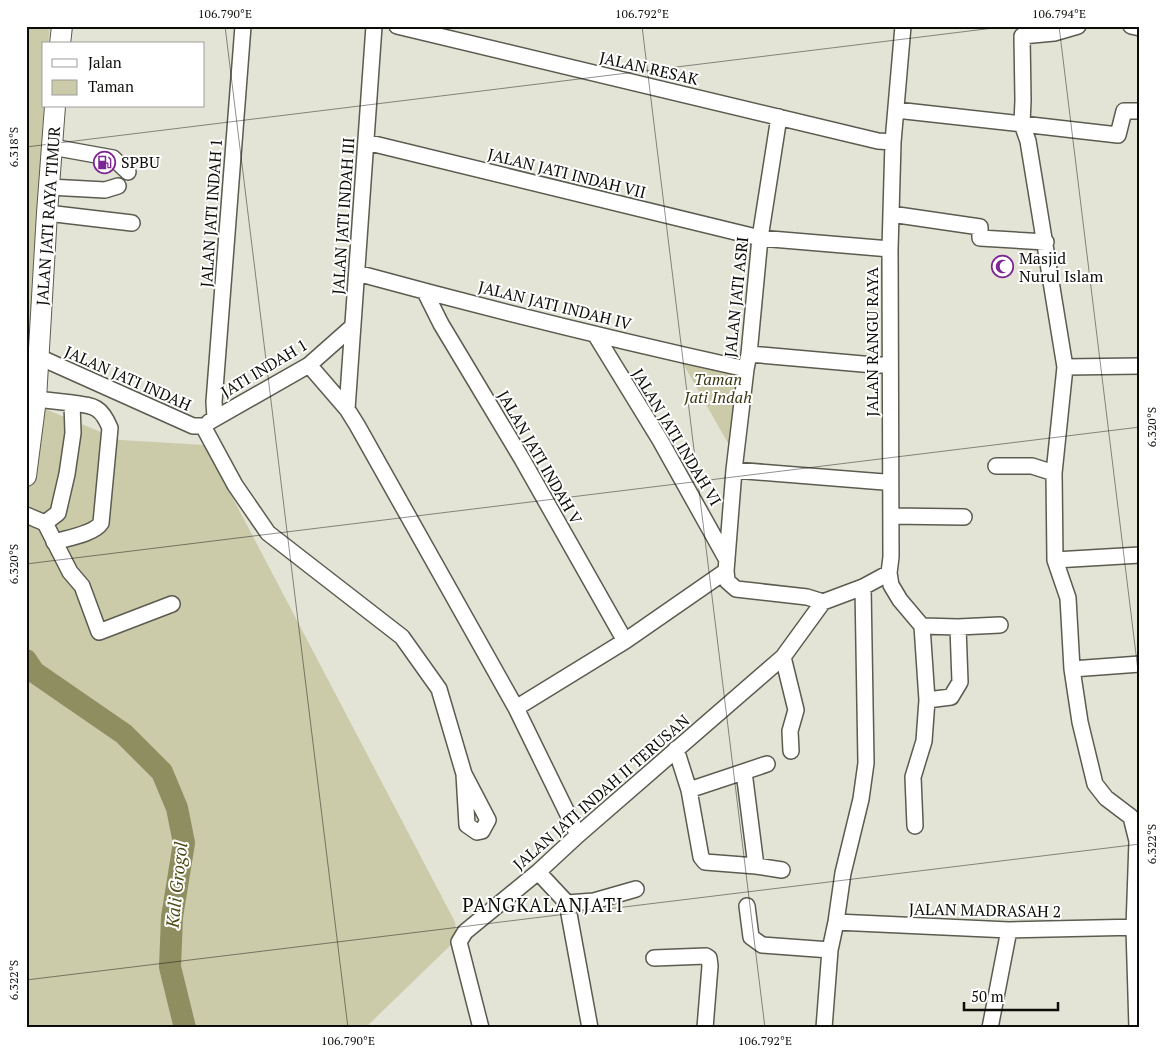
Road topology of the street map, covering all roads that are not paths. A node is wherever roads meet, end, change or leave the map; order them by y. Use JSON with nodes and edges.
{"nodes":[{"id":1,"x":62,"y":26,"type":"edge"},
{"id":2,"x":243,"y":26,"type":"edge"},
{"id":3,"x":374,"y":26,"type":"edge"},
{"id":4,"x":397,"y":26,"type":"edge"},
{"id":5,"x":904,"y":26,"type":"edge"},
{"id":6,"x":1078,"y":26,"type":"edge"},
{"id":7,"x":1131,"y":26,"type":"edge"},
{"id":8,"x":1140,"y":28,"type":"edge"},
{"id":9,"x":60,"y":42,"type":"edge"},
{"id":10,"x":55,"y":108,"type":"edge"},
{"id":11,"x":896,"y":110,"type":"junction"},
{"id":12,"x":1140,"y":110,"type":"edge"},
{"id":13,"x":778,"y":117,"type":"junction"},
{"id":14,"x":1022,"y":124,"type":"junction"},
{"id":15,"x":366,"y":142,"type":"junction"},
{"id":16,"x":893,"y":142,"type":"junction"},
{"id":17,"x":52,"y":147,"type":"junction"},
{"id":18,"x":128,"y":172,"type":"dead end"},
{"id":19,"x":118,"y":186,"type":"dead end"},
{"id":20,"x":49,"y":188,"type":"junction"},
{"id":21,"x":46,"y":213,"type":"junction"},
{"id":22,"x":891,"y":214,"type":"junction"},
{"id":23,"x":132,"y":223,"type":"dead end"},
{"id":24,"x":760,"y":238,"type":"junction"},
{"id":25,"x":1046,"y":242,"type":"junction"},
{"id":26,"x":890,"y":248,"type":"junction"},
{"id":27,"x":357,"y":273,"type":"junction"},
{"id":28,"x":425,"y":292,"type":"junction"},
{"id":29,"x":353,"y":326,"type":"junction"},
{"id":30,"x":595,"y":334,"type":"junction"},
{"id":31,"x":39,"y":357,"type":"junction"},
{"id":32,"x":747,"y":361,"type":"junction"},
{"id":33,"x":309,"y":365,"type":"junction"},
{"id":34,"x":890,"y":365,"type":"junction"},
{"id":35,"x":1140,"y":366,"type":"edge"},
{"id":36,"x":1065,"y":367,"type":"junction"},
{"id":37,"x":36,"y":399,"type":"junction"},
{"id":38,"x":72,"y":403,"type":"junction"},
{"id":39,"x":347,"y":409,"type":"junction"},
{"id":40,"x":209,"y":422,"type":"junction"},
{"id":41,"x":996,"y":466,"type":"dead end"},
{"id":42,"x":734,"y":470,"type":"junction"},
{"id":43,"x":1054,"y":473,"type":"junction"},
{"id":44,"x":26,"y":476,"type":"edge"},
{"id":45,"x":890,"y":481,"type":"junction"},
{"id":46,"x":26,"y":514,"type":"edge"},
{"id":47,"x":891,"y":516,"type":"junction"},
{"id":48,"x":964,"y":517,"type":"dead end"},
{"id":49,"x":45,"y":523,"type":"junction"},
{"id":50,"x":54,"y":542,"type":"junction"},
{"id":51,"x":1140,"y":555,"type":"edge"},
{"id":52,"x":1054,"y":560,"type":"junction"},
{"id":53,"x":727,"y":565,"type":"junction"},
{"id":54,"x":889,"y":573,"type":"junction"},
{"id":55,"x":863,"y":587,"type":"junction"},
{"id":56,"x":824,"y":602,"type":"junction"},
{"id":57,"x":172,"y":604,"type":"dead end"},
{"id":58,"x":1000,"y":625,"type":"dead end"},
{"id":59,"x":922,"y":626,"type":"junction"},
{"id":60,"x":958,"y":627,"type":"junction"},
{"id":61,"x":624,"y":640,"type":"junction"},
{"id":62,"x":782,"y":657,"type":"junction"},
{"id":63,"x":1140,"y":664,"type":"edge"},
{"id":64,"x":1072,"y":669,"type":"junction"},
{"id":65,"x":927,"y":700,"type":"junction"},
{"id":66,"x":516,"y":708,"type":"junction"},
{"id":67,"x":676,"y":749,"type":"junction"},
{"id":68,"x":791,"y":751,"type":"dead end"},
{"id":69,"x":767,"y":764,"type":"dead end"},
{"id":70,"x":744,"y":772,"type":"junction"},
{"id":71,"x":464,"y":774,"type":"dead end"},
{"id":72,"x":689,"y":790,"type":"junction"},
{"id":73,"x":1135,"y":816,"type":"edge"},
{"id":74,"x":915,"y":826,"type":"dead end"},
{"id":75,"x":578,"y":835,"type":"junction"},
{"id":76,"x":756,"y":866,"type":"junction"},
{"id":77,"x":782,"y":870,"type":"dead end"},
{"id":78,"x":538,"y":872,"type":"junction"},
{"id":79,"x":636,"y":889,"type":"dead end"},
{"id":80,"x":567,"y":903,"type":"junction"},
{"id":81,"x":747,"y":906,"type":"dead end"},
{"id":82,"x":836,"y":922,"type":"junction"},
{"id":83,"x":1137,"y":928,"type":"edge"},
{"id":84,"x":1009,"y":930,"type":"junction"},
{"id":85,"x":830,"y":950,"type":"junction"},
{"id":86,"x":654,"y":958,"type":"dead end"},
{"id":87,"x":481,"y":1028,"type":"edge"},
{"id":88,"x":590,"y":1028,"type":"edge"},
{"id":89,"x":705,"y":1028,"type":"edge"},
{"id":90,"x":824,"y":1028,"type":"edge"},
{"id":91,"x":990,"y":1028,"type":"edge"},
{"id":92,"x":1137,"y":1028,"type":"edge"}],
"edges":[{"from":1,"to":9,"type":"main road"},
{"from":2,"to":40,"type":"street","name":"JALAN JATI INDAH 1"},
{"from":3,"to":15,"type":"street","name":"JALAN JATI INDAH III"},
{"from":4,"to":13,"type":"street","name":"JALAN RESAK"},
{"from":5,"to":11,"type":"street","name":"JALAN RANGU RAYA"},
{"from":6,"to":14,"type":"street"},
{"from":7,"to":8,"type":"street"},
{"from":10,"to":17,"type":"main road","name":"JALAN JATI RAYA TIMUR"},
{"from":11,"to":14,"type":"street"},
{"from":11,"to":16,"type":"street","name":"JALAN RANGU RAYA"},
{"from":12,"to":14,"type":"street"},
{"from":13,"to":16,"type":"street","name":"JALAN RESAK"},
{"from":13,"to":24,"type":"street","name":"JALAN JATI ASRI"},
{"from":14,"to":25,"type":"street"},
{"from":15,"to":24,"type":"street","name":"JALAN JATI INDAH VII"},
{"from":15,"to":27,"type":"street","name":"JALAN JATI INDAH III"},
{"from":16,"to":22,"type":"street","name":"JALAN RANGU RAYA"},
{"from":17,"to":18,"type":"street"},
{"from":17,"to":20,"type":"main road","name":"JALAN JATI RAYA TIMUR"},
{"from":19,"to":20,"type":"street"},
{"from":20,"to":21,"type":"main road","name":"JALAN JATI RAYA TIMUR"},
{"from":21,"to":23,"type":"street"},
{"from":21,"to":31,"type":"main road","name":"JALAN JATI RAYA TIMUR"},
{"from":22,"to":25,"type":"street"},
{"from":22,"to":26,"type":"street","name":"JALAN RANGU RAYA"},
{"from":24,"to":26,"type":"street","name":"JALAN JATI INDAH VII"},
{"from":24,"to":32,"type":"street","name":"JALAN JATI ASRI"},
{"from":25,"to":36,"type":"street"},
{"from":26,"to":34,"type":"street","name":"JALAN RANGU RAYA"},
{"from":27,"to":28,"type":"street","name":"JALAN JATI INDAH IV"},
{"from":27,"to":29,"type":"street","name":"JALAN JATI INDAH III"},
{"from":28,"to":30,"type":"street","name":"JALAN JATI INDAH IV"},
{"from":28,"to":61,"type":"street","name":"JALAN JATI INDAH V"},
{"from":29,"to":33,"type":"street","name":"JATI INDAH 1"},
{"from":29,"to":39,"type":"street","name":"JALAN JATI INDAH III"},
{"from":30,"to":32,"type":"street","name":"JALAN JATI INDAH IV"},
{"from":30,"to":53,"type":"street","name":"JALAN JATI INDAH VI"},
{"from":31,"to":37,"type":"main road","name":"JALAN JATI RAYA TIMUR"},
{"from":31,"to":40,"type":"street","name":"JALAN JATI INDAH"},
{"from":32,"to":34,"type":"street","name":"JALAN JATI INDAH IV"},
{"from":32,"to":42,"type":"street","name":"JALAN JATI ASRI"},
{"from":33,"to":39,"type":"street"},
{"from":33,"to":40,"type":"street","name":"JATI INDAH 1"},
{"from":34,"to":45,"type":"street","name":"JALAN RANGU RAYA"},
{"from":35,"to":36,"type":"street"},
{"from":36,"to":43,"type":"street"},
{"from":37,"to":38,"type":"street"},
{"from":37,"to":44,"type":"main road","name":"JALAN JATI RAYA TIMUR"},
{"from":38,"to":49,"type":"street"},
{"from":38,"to":50,"type":"street"},
{"from":39,"to":66,"type":"street"},
{"from":40,"to":71,"type":"street"},
{"from":41,"to":43,"type":"street"},
{"from":42,"to":45,"type":"street"},
{"from":42,"to":53,"type":"street","name":"JALAN JATI ASRI"},
{"from":43,"to":52,"type":"street"},
{"from":45,"to":47,"type":"street","name":"JALAN RANGU RAYA"},
{"from":46,"to":49,"type":"street"},
{"from":47,"to":48,"type":"street"},
{"from":47,"to":54,"type":"street","name":"JALAN RANGU RAYA"},
{"from":49,"to":50,"type":"street"},
{"from":50,"to":57,"type":"street"},
{"from":51,"to":52,"type":"street"},
{"from":52,"to":64,"type":"street"},
{"from":53,"to":56,"type":"street","name":"JALAN JATI INDAH VI"},
{"from":53,"to":61,"type":"street"},
{"from":54,"to":55,"type":"street"},
{"from":54,"to":59,"type":"street"},
{"from":55,"to":56,"type":"street"},
{"from":55,"to":82,"type":"street"},
{"from":56,"to":62,"type":"street","name":"JALAN JATI INDAH II TERUSAN"},
{"from":58,"to":60,"type":"street"},
{"from":59,"to":60,"type":"street"},
{"from":59,"to":65,"type":"street"},
{"from":60,"to":65,"type":"street"},
{"from":61,"to":66,"type":"street"},
{"from":62,"to":67,"type":"street","name":"JALAN JATI INDAH II TERUSAN"},
{"from":62,"to":68,"type":"street"},
{"from":63,"to":64,"type":"street"},
{"from":64,"to":73,"type":"street"},
{"from":65,"to":74,"type":"street"},
{"from":66,"to":75,"type":"street"},
{"from":67,"to":72,"type":"street"},
{"from":67,"to":75,"type":"street","name":"JALAN JATI INDAH II TERUSAN"},
{"from":69,"to":70,"type":"street"},
{"from":70,"to":72,"type":"street"},
{"from":70,"to":76,"type":"street"},
{"from":72,"to":76,"type":"street"},
{"from":73,"to":83,"type":"street"},
{"from":75,"to":78,"type":"street","name":"JALAN JATI INDAH II TERUSAN"},
{"from":76,"to":77,"type":"street"},
{"from":78,"to":80,"type":"street"},
{"from":78,"to":87,"type":"street","name":"JALAN JATI INDAH II TERUSAN"},
{"from":79,"to":80,"type":"street"},
{"from":80,"to":88,"type":"street"},
{"from":81,"to":85,"type":"street"},
{"from":82,"to":84,"type":"street","name":"JALAN MADRASAH 2"},
{"from":82,"to":85,"type":"street"},
{"from":83,"to":84,"type":"street","name":"JALAN MADRASAH 2"},
{"from":83,"to":92,"type":"street"},
{"from":84,"to":91,"type":"street"},
{"from":85,"to":90,"type":"street"},
{"from":86,"to":89,"type":"street"}]}
